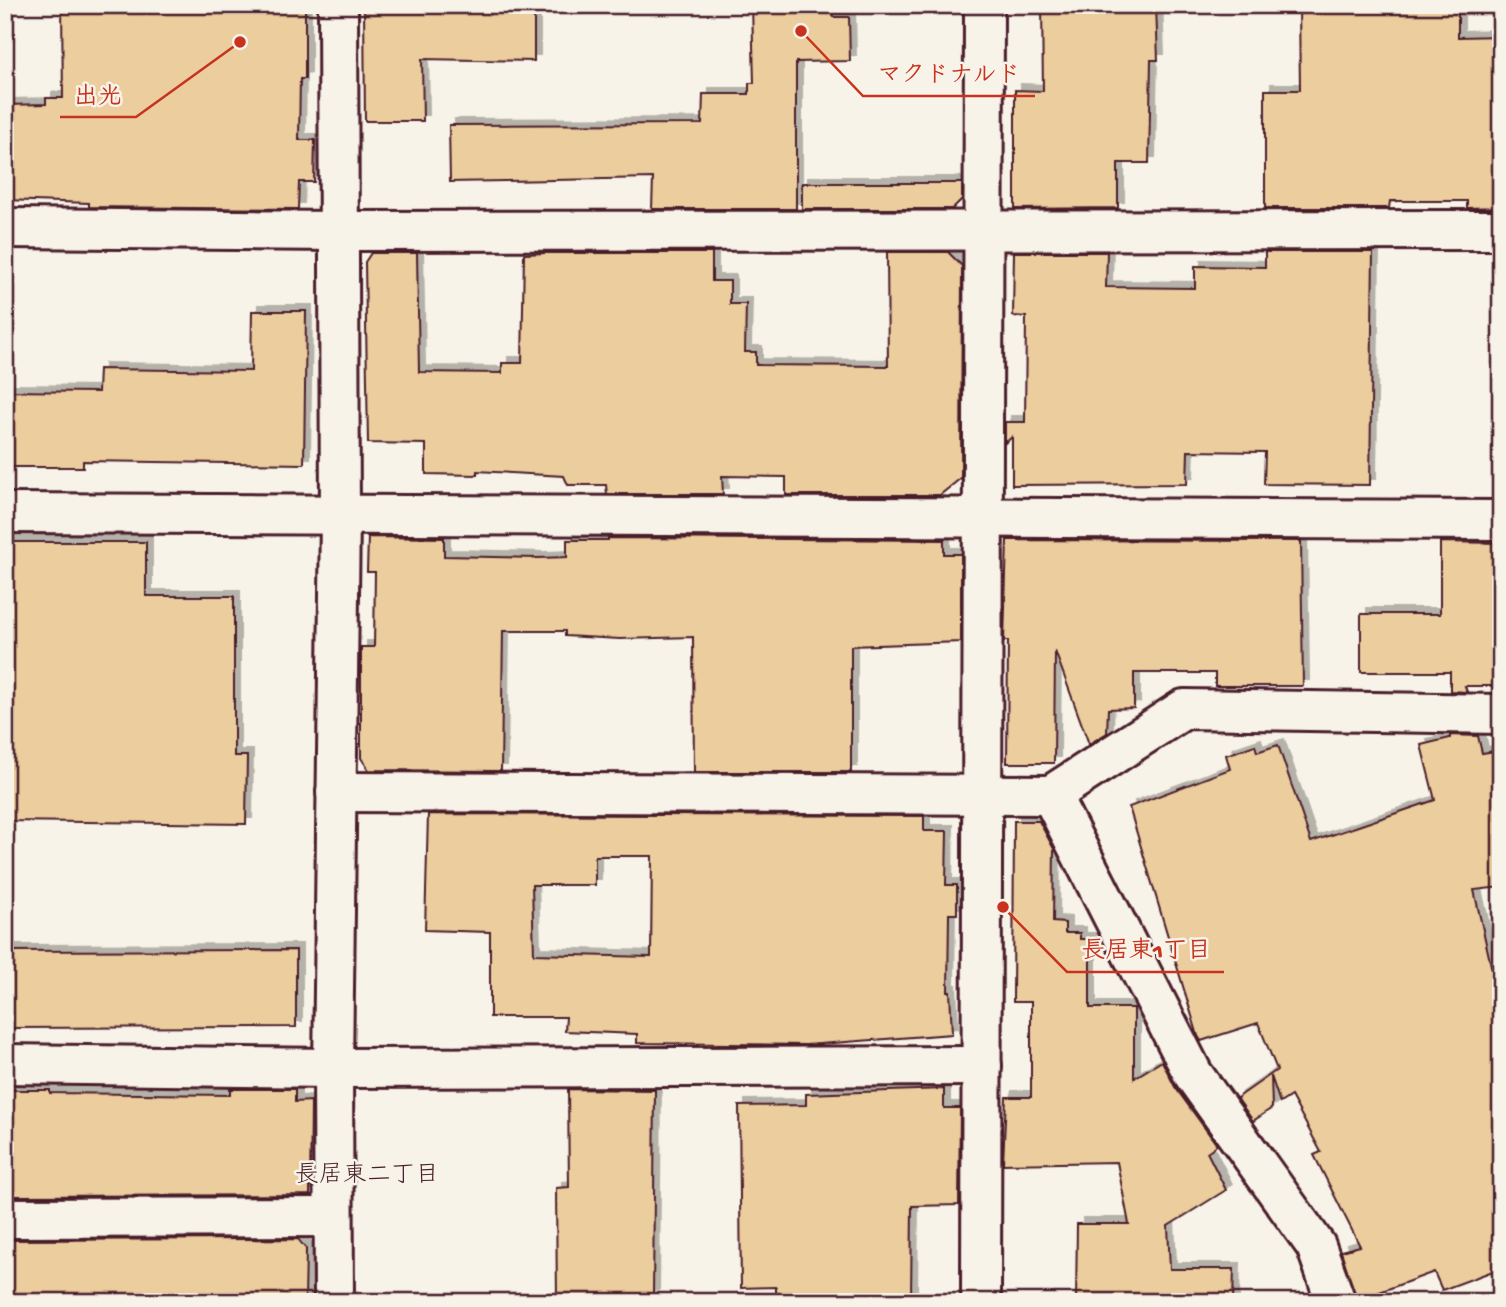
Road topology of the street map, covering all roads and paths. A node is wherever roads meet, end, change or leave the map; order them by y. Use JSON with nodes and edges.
{"nodes":[{"id":1,"x":338,"y":5,"type":"edge"},
{"id":2,"x":984,"y":5,"type":"edge"},
{"id":3,"x":5,"y":228,"type":"edge"},
{"id":4,"x":984,"y":229,"type":"junction"},
{"id":5,"x":1501,"y":230,"type":"edge"},
{"id":6,"x":341,"y":231,"type":"junction"},
{"id":7,"x":5,"y":513,"type":"edge"},
{"id":8,"x":340,"y":516,"type":"junction"},
{"id":9,"x":980,"y":519,"type":"junction"},
{"id":10,"x":1501,"y":520,"type":"edge"},
{"id":11,"x":1501,"y":714,"type":"edge"},
{"id":12,"x":336,"y":792,"type":"junction"},
{"id":13,"x":982,"y":794,"type":"junction"},
{"id":14,"x":1051,"y":795,"type":"junction"},
{"id":15,"x":5,"y":1064,"type":"edge"},
{"id":16,"x":982,"y":1066,"type":"junction"},
{"id":17,"x":333,"y":1068,"type":"junction"},
{"id":18,"x":333,"y":1217,"type":"junction"},
{"id":19,"x":5,"y":1218,"type":"edge"},
{"id":20,"x":334,"y":1302,"type":"edge"},
{"id":21,"x":981,"y":1302,"type":"edge"},
{"id":22,"x":1336,"y":1302,"type":"edge"}],
"edges":[{"from":1,"to":6,"type":"street"},
{"from":2,"to":4,"type":"street"},
{"from":3,"to":6,"type":"street"},
{"from":4,"to":5,"type":"street"},
{"from":4,"to":6,"type":"street"},
{"from":4,"to":9,"type":"street"},
{"from":6,"to":8,"type":"street"},
{"from":7,"to":8,"type":"street"},
{"from":8,"to":9,"type":"street"},
{"from":8,"to":12,"type":"street"},
{"from":9,"to":10,"type":"street"},
{"from":9,"to":13,"type":"street"},
{"from":11,"to":14,"type":"street"},
{"from":12,"to":13,"type":"street"},
{"from":12,"to":17,"type":"street"},
{"from":13,"to":14,"type":"street"},
{"from":13,"to":16,"type":"street"},
{"from":14,"to":22,"type":"street"},
{"from":15,"to":17,"type":"street"},
{"from":16,"to":17,"type":"street"},
{"from":16,"to":21,"type":"street"},
{"from":17,"to":18,"type":"street"},
{"from":18,"to":19,"type":"street"},
{"from":18,"to":20,"type":"street"}]}
